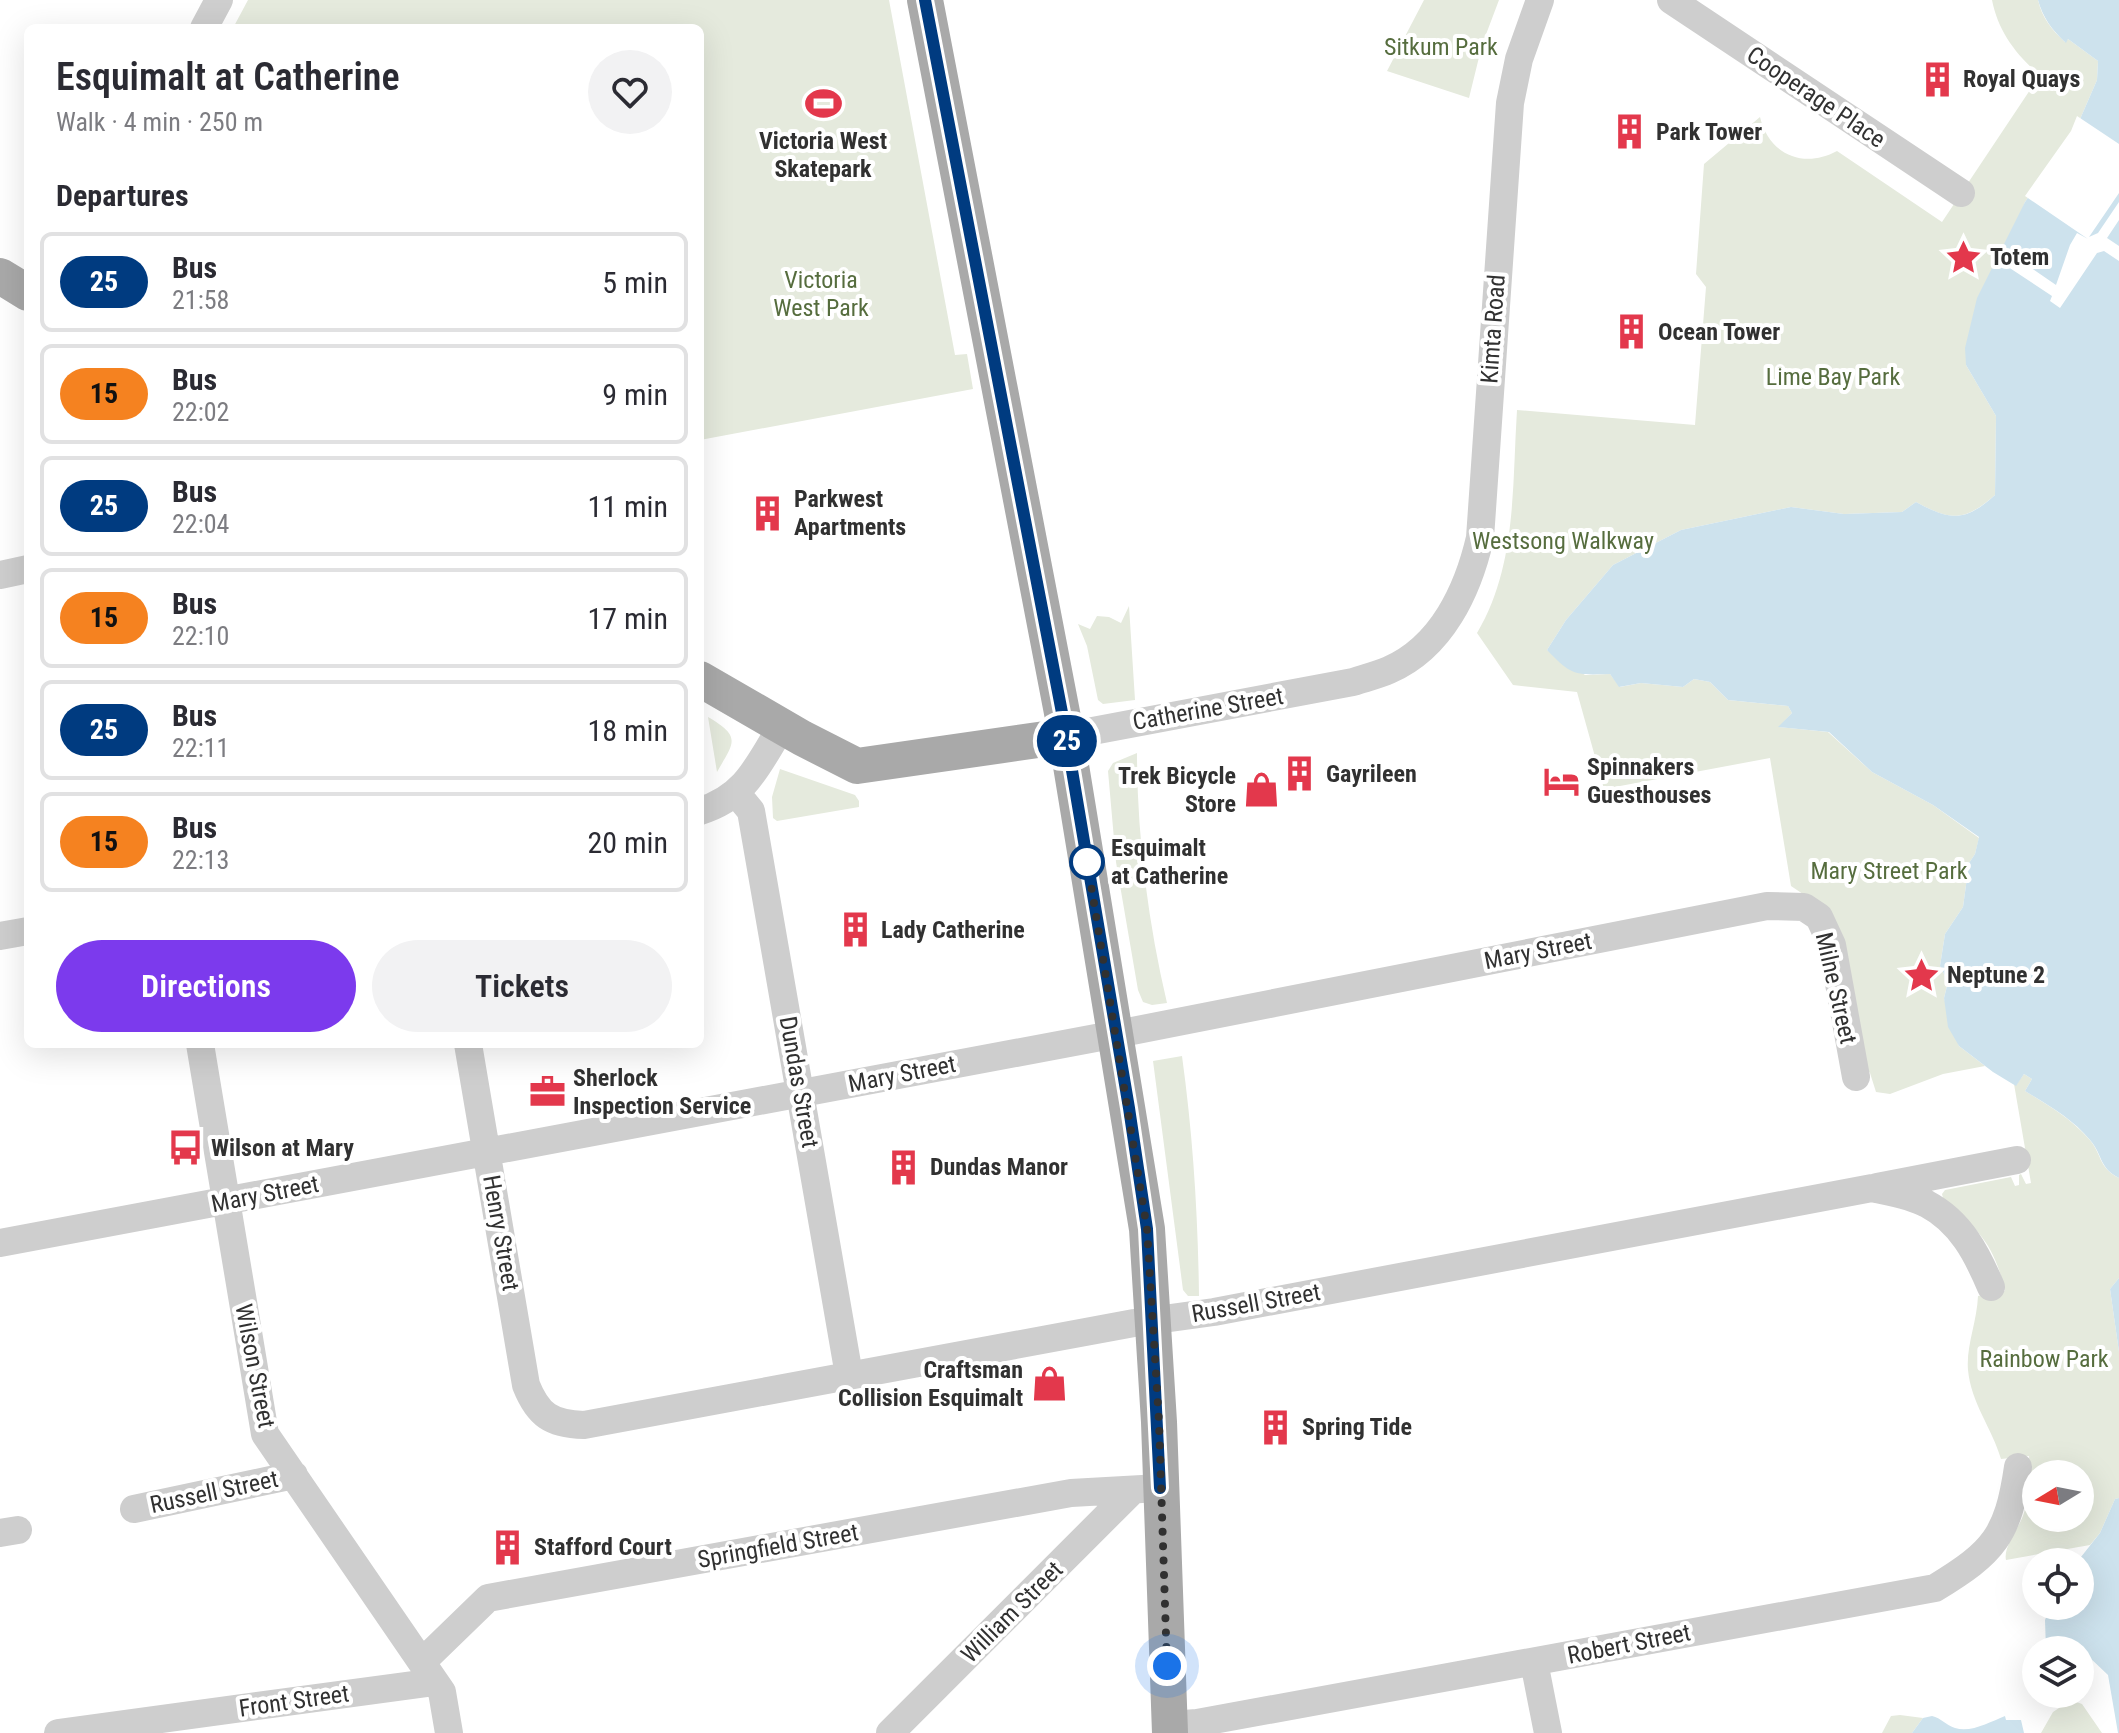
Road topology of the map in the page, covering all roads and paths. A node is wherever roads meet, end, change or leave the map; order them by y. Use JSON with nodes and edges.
{"nodes":[{"id":1,"x":219,"y":0,"type":"edge"},
{"id":2,"x":925,"y":0,"type":"edge"},
{"id":3,"x":1540,"y":0,"type":"edge"},
{"id":4,"x":1671,"y":0,"type":"edge"},
{"id":5,"x":206,"y":24,"type":"edge"},
{"id":6,"x":1961,"y":193,"type":"dead end"},
{"id":7,"x":0,"y":276,"type":"edge"},
{"id":8,"x":24,"y":291,"type":"edge"},
{"id":9,"x":24,"y":570,"type":"edge"},
{"id":10,"x":0,"y":575,"type":"edge"},
{"id":11,"x":1423,"y":647,"type":"joint"},
{"id":12,"x":704,"y":681,"type":"edge"},
{"id":13,"x":782,"y":726,"type":"junction"},
{"id":14,"x":1066,"y":736,"type":"junction"},
{"id":15,"x":737,"y":794,"type":"junction"},
{"id":16,"x":704,"y":810,"type":"edge"},
{"id":17,"x":1804,"y":907,"type":"joint"},
{"id":18,"x":24,"y":932,"type":"edge"},
{"id":19,"x":0,"y":936,"type":"edge"},
{"id":20,"x":1117,"y":1034,"type":"junction"},
{"id":21,"x":201,"y":1048,"type":"edge"},
{"id":22,"x":469,"y":1048,"type":"edge"},
{"id":23,"x":1856,"y":1077,"type":"dead end"},
{"id":24,"x":802,"y":1093,"type":"junction"},
{"id":25,"x":487,"y":1152,"type":"junction"},
{"id":26,"x":2017,"y":1160,"type":"dead end"},
{"id":27,"x":1872,"y":1188,"type":"junction"},
{"id":28,"x":226,"y":1202,"type":"junction"},
{"id":29,"x":0,"y":1243,"type":"edge"},
{"id":30,"x":1991,"y":1287,"type":"dead end"},
{"id":31,"x":1152,"y":1320,"type":"junction"},
{"id":32,"x":849,"y":1375,"type":"junction"},
{"id":33,"x":546,"y":1417,"type":"joint"},
{"id":34,"x":2018,"y":1467,"type":"dead end"},
{"id":35,"x":294,"y":1475,"type":"junction"},
{"id":36,"x":1147,"y":1489,"type":"junction"},
{"id":37,"x":134,"y":1509,"type":"dead end"},
{"id":38,"x":1534,"y":1662,"type":"junction"},
{"id":39,"x":428,"y":1672,"type":"junction"},
{"id":40,"x":1170,"y":1729,"type":"edge"},
{"id":41,"x":58,"y":1733,"type":"edge"},
{"id":42,"x":449,"y":1733,"type":"edge"},
{"id":43,"x":890,"y":1733,"type":"edge"},
{"id":44,"x":1548,"y":1733,"type":"edge"}],
"edges":[{"from":1,"to":5,"type":"street"},
{"from":2,"to":14,"type":"main road"},
{"from":3,"to":11,"type":"street","name":"Kimta Road"},
{"from":4,"to":6,"type":"street","name":"Cooperage Place"},
{"from":7,"to":8,"type":"main road"},
{"from":9,"to":10,"type":"street"},
{"from":11,"to":14,"type":"street","name":"Catherine Street"},
{"from":12,"to":13,"type":"main road","name":"Catherine Street"},
{"from":13,"to":14,"type":"main road","name":"Catherine Street"},
{"from":13,"to":15,"type":"street"},
{"from":14,"to":20,"type":"main road"},
{"from":15,"to":16,"type":"street"},
{"from":15,"to":24,"type":"street","name":"Dundas Street"},
{"from":17,"to":20,"type":"street","name":"Mary Street"},
{"from":17,"to":23,"type":"street","name":"Milne Street"},
{"from":18,"to":19,"type":"street"},
{"from":20,"to":24,"type":"street","name":"Mary Street"},
{"from":20,"to":31,"type":"main road"},
{"from":21,"to":28,"type":"street","name":"Wilson Street"},
{"from":22,"to":25,"type":"street","name":"Henry Street"},
{"from":24,"to":25,"type":"street","name":"Mary Street"},
{"from":24,"to":32,"type":"street","name":"Dundas Street"},
{"from":25,"to":28,"type":"street","name":"Mary Street"},
{"from":25,"to":33,"type":"street","name":"Henry Street"},
{"from":26,"to":27,"type":"street","name":"Russell Street"},
{"from":27,"to":30,"type":"street","name":"Russell Street"},
{"from":27,"to":31,"type":"street","name":"Russell Street"},
{"from":28,"to":29,"type":"street","name":"Mary Street"},
{"from":28,"to":35,"type":"street","name":"Wilson Street"},
{"from":31,"to":32,"type":"street","name":"Russell Street"},
{"from":31,"to":36,"type":"main road"},
{"from":32,"to":33,"type":"street","name":"Russell Street"},
{"from":34,"to":38,"type":"street","name":"Robert Street"},
{"from":35,"to":37,"type":"street","name":"Russell Street"},
{"from":35,"to":39,"type":"street","name":"Wilson Street"},
{"from":36,"to":39,"type":"street","name":"Springfield Street"},
{"from":36,"to":40,"type":"main road"},
{"from":36,"to":43,"type":"street","name":"William Street"},
{"from":38,"to":40,"type":"street","name":"Robert Street"},
{"from":38,"to":44,"type":"street"},
{"from":39,"to":41,"type":"street","name":"Front Street"},
{"from":39,"to":42,"type":"street","name":"Wilson Street"}]}
